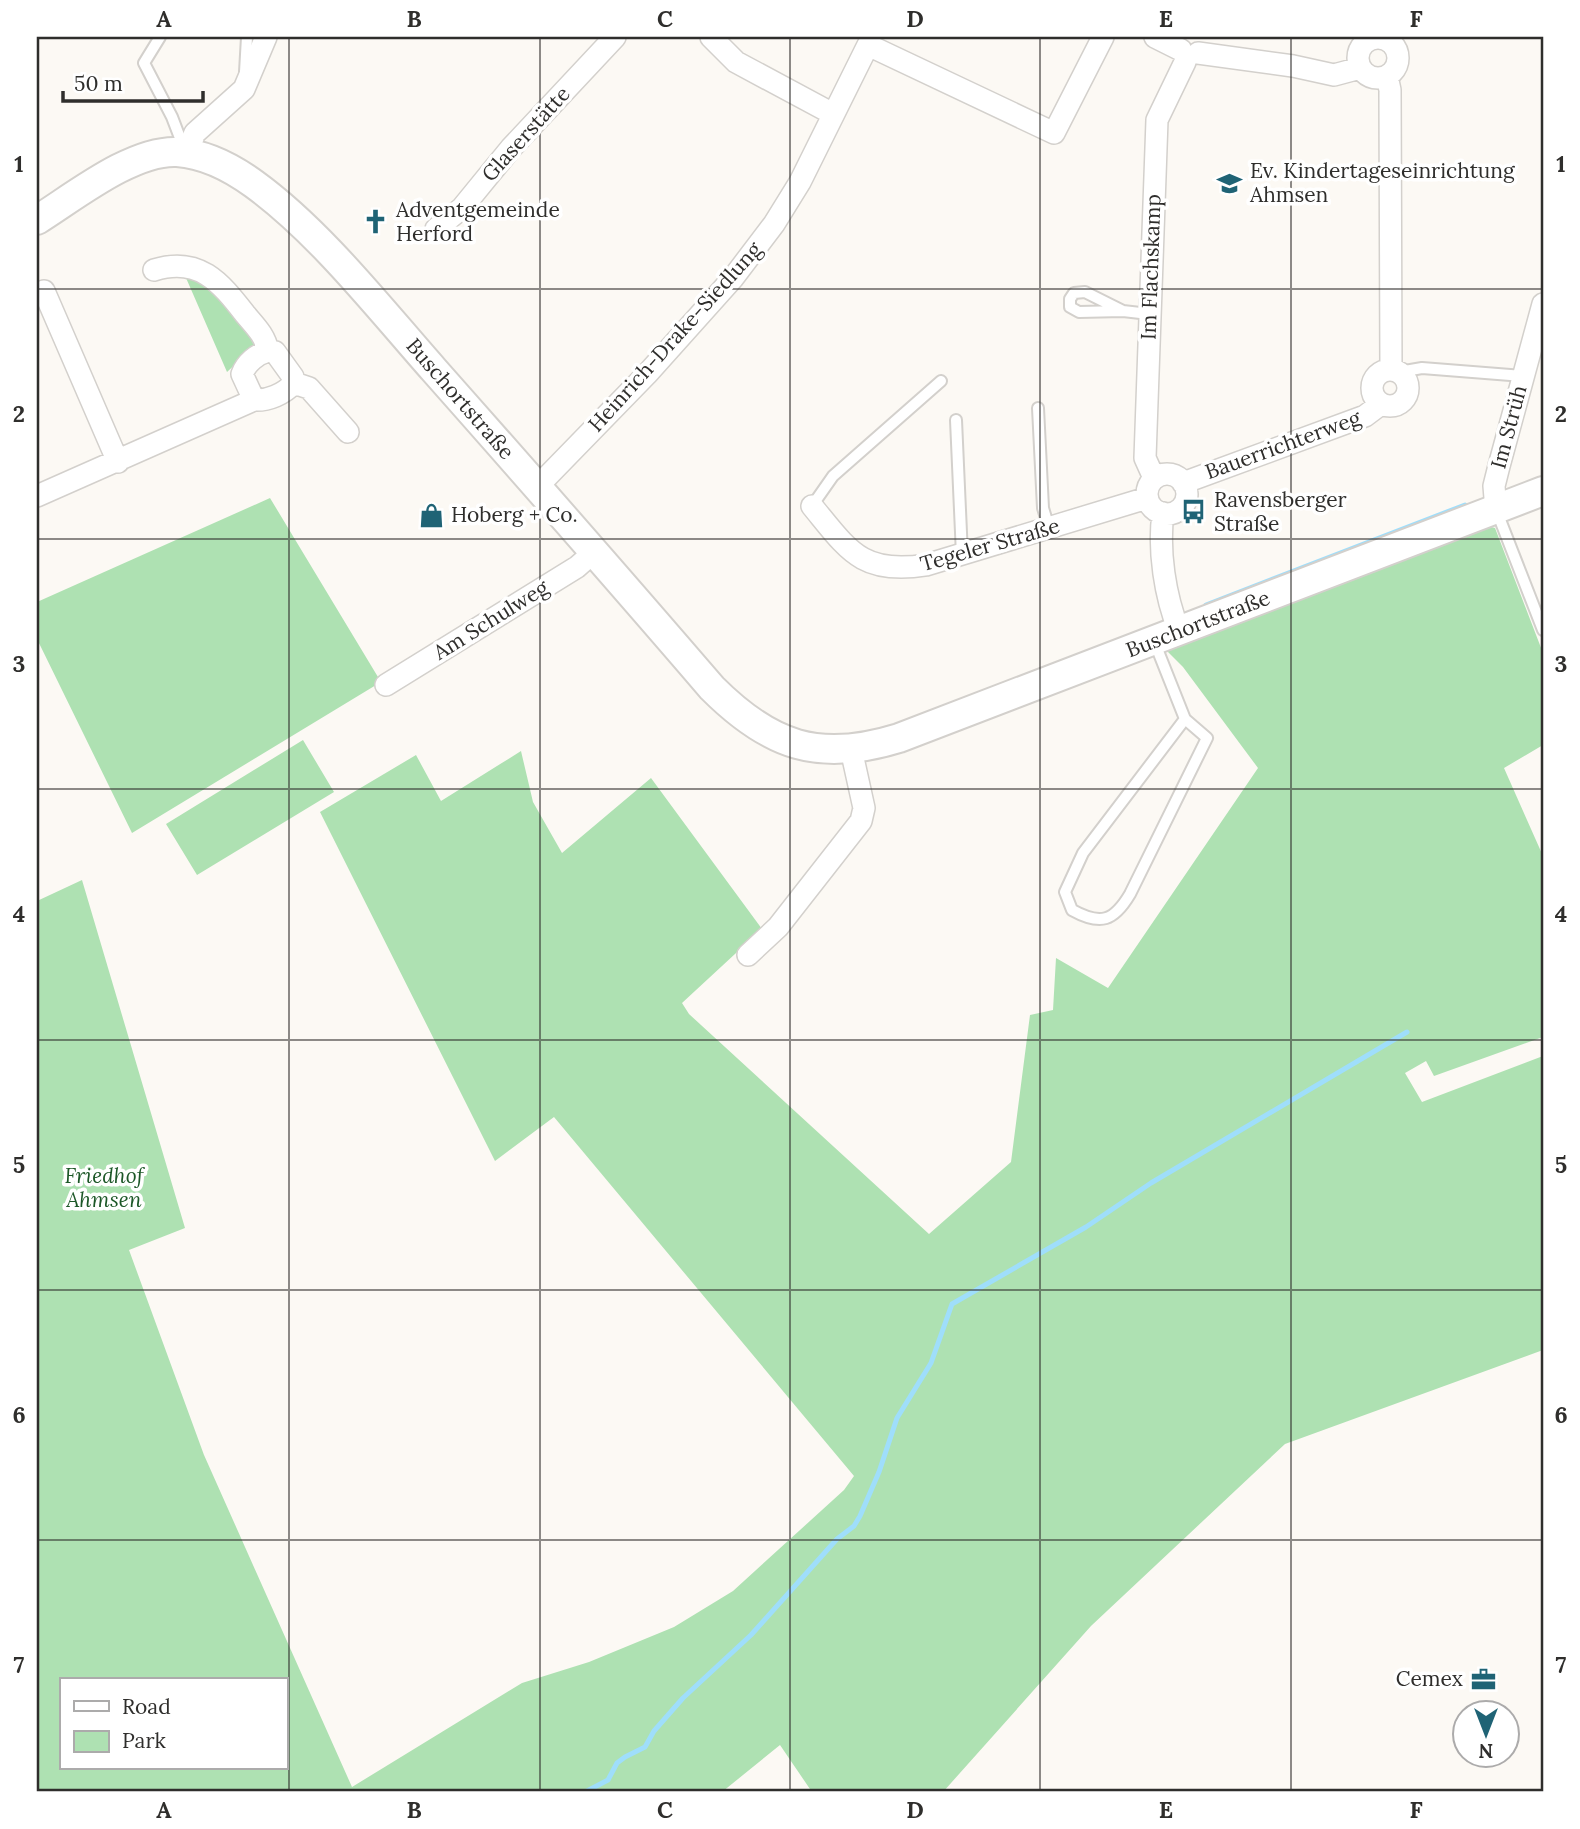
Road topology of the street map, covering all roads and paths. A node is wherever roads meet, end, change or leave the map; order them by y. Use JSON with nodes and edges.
{"nodes":[{"id":1,"x":160,"y":37,"type":"edge"},
{"id":2,"x":247,"y":37,"type":"edge"},
{"id":3,"x":266,"y":37,"type":"edge"},
{"id":4,"x":615,"y":37,"type":"edge"},
{"id":5,"x":710,"y":37,"type":"edge"},
{"id":6,"x":1103,"y":37,"type":"edge"},
{"id":7,"x":1155,"y":37,"type":"edge"},
{"id":8,"x":1384,"y":38,"type":"edge"},
{"id":9,"x":1188,"y":55,"type":"junction"},
{"id":10,"x":1360,"y":68,"type":"junction"},
{"id":11,"x":1387,"y":76,"type":"junction"},
{"id":12,"x":244,"y":89,"type":"junction"},
{"id":13,"x":833,"y":114,"type":"junction"},
{"id":14,"x":186,"y":154,"type":"junction"},
{"id":15,"x":37,"y":220,"type":"edge"},
{"id":16,"x":436,"y":229,"type":"dead end"},
{"id":17,"x":154,"y":270,"type":"dead end"},
{"id":18,"x":44,"y":290,"type":"dead end"},
{"id":19,"x":1543,"y":304,"type":"edge"},
{"id":20,"x":1123,"y":311,"type":"dead end"},
{"id":21,"x":1149,"y":314,"type":"junction"},
{"id":22,"x":268,"y":351,"type":"junction"},
{"id":23,"x":1395,"y":371,"type":"junction"},
{"id":24,"x":1523,"y":376,"type":"junction"},
{"id":25,"x":941,"y":381,"type":"dead end"},
{"id":26,"x":294,"y":383,"type":"junction"},
{"id":27,"x":254,"y":400,"type":"junction"},
{"id":28,"x":1038,"y":408,"type":"dead end"},
{"id":29,"x":956,"y":420,"type":"dead end"},
{"id":30,"x":348,"y":432,"type":"dead end"},
{"id":31,"x":118,"y":461,"type":"junction"},
{"id":32,"x":1183,"y":483,"type":"junction"},
{"id":33,"x":537,"y":487,"type":"junction"},
{"id":34,"x":1151,"y":488,"type":"junction"},
{"id":35,"x":1543,"y":491,"type":"edge"},
{"id":36,"x":37,"y":496,"type":"edge"},
{"id":37,"x":812,"y":506,"type":"joint"},
{"id":38,"x":1496,"y":510,"type":"junction"},
{"id":39,"x":1163,"y":513,"type":"junction"},
{"id":40,"x":1049,"y":527,"type":"junction"},
{"id":41,"x":594,"y":552,"type":"junction"},
{"id":42,"x":962,"y":555,"type":"junction"},
{"id":43,"x":1543,"y":629,"type":"edge"},
{"id":44,"x":1167,"y":636,"type":"junction"},
{"id":45,"x":386,"y":685,"type":"dead end"},
{"id":46,"x":1185,"y":719,"type":"junction"},
{"id":47,"x":851,"y":749,"type":"junction"},
{"id":48,"x":748,"y":955,"type":"dead end"}],
"edges":[{"from":1,"to":14,"type":"lane"},
{"from":2,"to":12,"type":"lane"},
{"from":3,"to":12,"type":"street"},
{"from":4,"to":16,"type":"street","name":"Glaserstätte"},
{"from":5,"to":13,"type":"street"},
{"from":6,"to":13,"type":"street","name":"Heinrich-Drake-Siedlung"},
{"from":7,"to":9,"type":"street"},
{"from":8,"to":10,"type":"street"},
{"from":8,"to":11,"type":"street"},
{"from":9,"to":10,"type":"street"},
{"from":9,"to":21,"type":"street","name":"Im Flachskamp"},
{"from":10,"to":11,"type":"street"},
{"from":11,"to":23,"type":"street"},
{"from":12,"to":14,"type":"street"},
{"from":13,"to":33,"type":"street","name":"Heinrich-Drake-Siedlung"},
{"from":14,"to":15,"type":"main road","name":"Buschortstraße"},
{"from":14,"to":33,"type":"main road","name":"Buschortstraße"},
{"from":17,"to":22,"type":"street"},
{"from":18,"to":31,"type":"street"},
{"from":19,"to":24,"type":"street","name":"Im Strüh"},
{"from":20,"to":21,"type":"lane"},
{"from":21,"to":34,"type":"street","name":"Im Flachskamp"},
{"from":22,"to":26,"type":"street"},
{"from":22,"to":27,"type":"street"},
{"from":23,"to":24,"type":"lane"},
{"from":23,"to":32,"type":"street","name":"Bauerrichterweg"},
{"from":24,"to":38,"type":"street","name":"Im Strüh"},
{"from":25,"to":37,"type":"lane"},
{"from":26,"to":27,"type":"street"},
{"from":26,"to":30,"type":"street"},
{"from":27,"to":31,"type":"street"},
{"from":28,"to":40,"type":"lane"},
{"from":29,"to":42,"type":"lane"},
{"from":31,"to":36,"type":"street"},
{"from":32,"to":34,"type":"street"},
{"from":32,"to":39,"type":"street"},
{"from":33,"to":41,"type":"main road","name":"Buschortstraße"},
{"from":34,"to":39,"type":"street"},
{"from":34,"to":40,"type":"street","name":"Tegeler Straße"},
{"from":35,"to":38,"type":"main road","name":"Buschortstraße"},
{"from":37,"to":42,"type":"street","name":"Tegeler Straße"},
{"from":38,"to":43,"type":"lane"},
{"from":38,"to":44,"type":"main road","name":"Buschortstraße"},
{"from":39,"to":44,"type":"street"},
{"from":40,"to":42,"type":"street","name":"Tegeler Straße"},
{"from":41,"to":45,"type":"street","name":"Am Schulweg"},
{"from":41,"to":47,"type":"main road","name":"Buschortstraße"},
{"from":44,"to":46,"type":"lane"},
{"from":44,"to":47,"type":"main road","name":"Buschortstraße"},
{"from":46,"to":46,"type":"lane"},
{"from":47,"to":48,"type":"street"}]}
